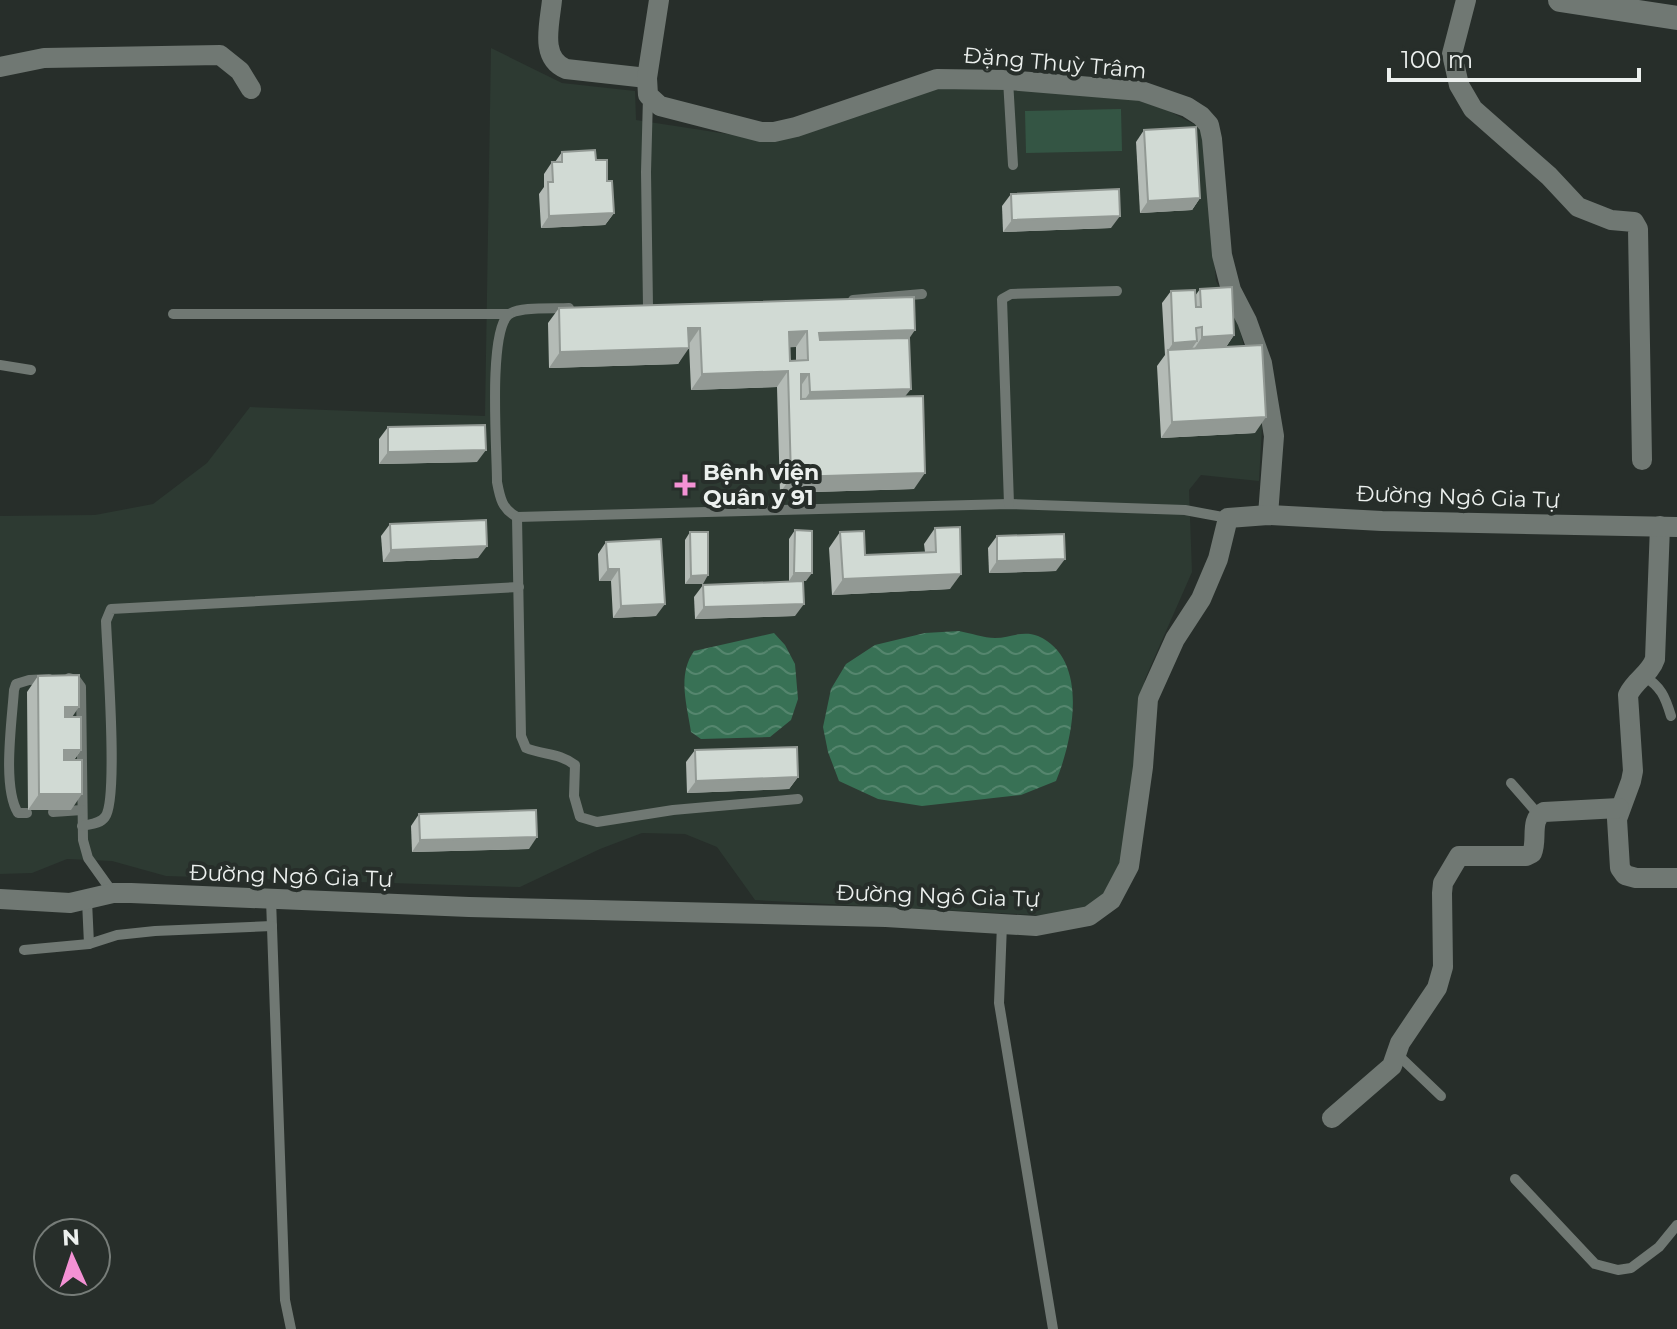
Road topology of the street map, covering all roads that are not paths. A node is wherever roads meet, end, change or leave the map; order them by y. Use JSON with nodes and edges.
{"nodes":[{"id":1,"x":552,"y":0,"type":"edge"},
{"id":2,"x":659,"y":0,"type":"edge"},
{"id":3,"x":1466,"y":0,"type":"edge"},
{"id":4,"x":1560,"y":0,"type":"edge"},
{"id":5,"x":1677,"y":18,"type":"edge"},
{"id":6,"x":0,"y":67,"type":"edge"},
{"id":7,"x":1008,"y":80,"type":"junction"},
{"id":8,"x":648,"y":86,"type":"junction"},
{"id":9,"x":251,"y":89,"type":"dead end"},
{"id":10,"x":1013,"y":165,"type":"dead end"},
{"id":11,"x":1117,"y":291,"type":"dead end"},
{"id":12,"x":922,"y":294,"type":"dead end"},
{"id":13,"x":843,"y":300,"type":"edge"},
{"id":14,"x":633,"y":306,"type":"edge"},
{"id":15,"x":648,"y":307,"type":"junction"},
{"id":16,"x":663,"y":307,"type":"edge"},
{"id":17,"x":577,"y":308,"type":"edge"},
{"id":18,"x":173,"y":314,"type":"dead end"},
{"id":19,"x":509,"y":314,"type":"junction"},
{"id":20,"x":0,"y":365,"type":"edge"},
{"id":21,"x":31,"y":370,"type":"dead end"},
{"id":22,"x":1642,"y":460,"type":"dead end"},
{"id":23,"x":1009,"y":504,"type":"junction"},
{"id":24,"x":1268,"y":515,"type":"junction"},
{"id":25,"x":517,"y":517,"type":"junction"},
{"id":26,"x":1228,"y":518,"type":"junction"},
{"id":27,"x":1668,"y":526,"type":"edge"},
{"id":28,"x":519,"y":587,"type":"junction"},
{"id":29,"x":1644,"y":676,"type":"junction"},
{"id":30,"x":1671,"y":716,"type":"dead end"},
{"id":31,"x":1511,"y":783,"type":"dead end"},
{"id":32,"x":798,"y":799,"type":"dead end"},
{"id":33,"x":1619,"y":808,"type":"junction"},
{"id":34,"x":82,"y":810,"type":"junction"},
{"id":35,"x":53,"y":812,"type":"edge"},
{"id":36,"x":27,"y":813,"type":"dead end"},
{"id":37,"x":1538,"y":814,"type":"junction"},
{"id":38,"x":82,"y":826,"type":"junction"},
{"id":39,"x":1677,"y":878,"type":"edge"},
{"id":40,"x":113,"y":893,"type":"junction"},
{"id":41,"x":0,"y":899,"type":"edge"},
{"id":42,"x":271,"y":899,"type":"junction"},
{"id":43,"x":87,"y":901,"type":"junction"},
{"id":44,"x":1002,"y":924,"type":"junction"},
{"id":45,"x":272,"y":926,"type":"junction"},
{"id":46,"x":89,"y":944,"type":"junction"},
{"id":47,"x":24,"y":950,"type":"dead end"},
{"id":48,"x":1396,"y":1053,"type":"junction"},
{"id":49,"x":1441,"y":1096,"type":"dead end"},
{"id":50,"x":1332,"y":1118,"type":"dead end"},
{"id":51,"x":1515,"y":1179,"type":"dead end"},
{"id":52,"x":1677,"y":1225,"type":"edge"},
{"id":53,"x":291,"y":1329,"type":"edge"},
{"id":54,"x":1053,"y":1329,"type":"edge"}],
"edges":[{"from":1,"to":8,"type":"street","name":"Đặng Thuỳ Trâm"},
{"from":2,"to":8,"type":"street"},
{"from":3,"to":22,"type":"street"},
{"from":4,"to":5,"type":"street"},
{"from":6,"to":9,"type":"street"},
{"from":7,"to":8,"type":"street","name":"Đặng Thuỳ Trâm"},
{"from":7,"to":10,"type":"lane"},
{"from":7,"to":24,"type":"street","name":"Đặng Thuỳ Trâm"},
{"from":8,"to":15,"type":"lane"},
{"from":11,"to":23,"type":"lane"},
{"from":12,"to":13,"type":"lane"},
{"from":14,"to":15,"type":"lane"},
{"from":15,"to":16,"type":"lane"},
{"from":17,"to":19,"type":"lane"},
{"from":18,"to":19,"type":"lane"},
{"from":19,"to":25,"type":"lane"},
{"from":20,"to":21,"type":"lane"},
{"from":23,"to":25,"type":"lane"},
{"from":23,"to":26,"type":"lane"},
{"from":24,"to":26,"type":"street","name":"Đường Ngô Gia Tự"},
{"from":24,"to":27,"type":"street","name":"Đường Ngô Gia Tự"},
{"from":25,"to":28,"type":"lane"},
{"from":26,"to":44,"type":"street","name":"Đường Ngô Gia Tự"},
{"from":27,"to":29,"type":"street"},
{"from":28,"to":32,"type":"lane"},
{"from":28,"to":38,"type":"lane"},
{"from":29,"to":30,"type":"lane"},
{"from":29,"to":33,"type":"street"},
{"from":31,"to":37,"type":"lane"},
{"from":33,"to":37,"type":"street"},
{"from":33,"to":39,"type":"street"},
{"from":34,"to":35,"type":"lane"},
{"from":34,"to":36,"type":"lane"},
{"from":34,"to":38,"type":"lane"},
{"from":37,"to":48,"type":"street"},
{"from":38,"to":40,"type":"lane"},
{"from":40,"to":42,"type":"street","name":"Đường Ngô Gia Tự"},
{"from":40,"to":43,"type":"street","name":"Đường Ngô Gia Tự"},
{"from":41,"to":43,"type":"street","name":"Đường Ngô Gia Tự"},
{"from":42,"to":44,"type":"street","name":"Đường Ngô Gia Tự"},
{"from":42,"to":45,"type":"lane"},
{"from":43,"to":46,"type":"lane"},
{"from":44,"to":54,"type":"lane"},
{"from":45,"to":46,"type":"lane"},
{"from":45,"to":53,"type":"lane"},
{"from":46,"to":47,"type":"lane"},
{"from":48,"to":49,"type":"lane"},
{"from":48,"to":50,"type":"street"},
{"from":51,"to":52,"type":"lane"}]}
